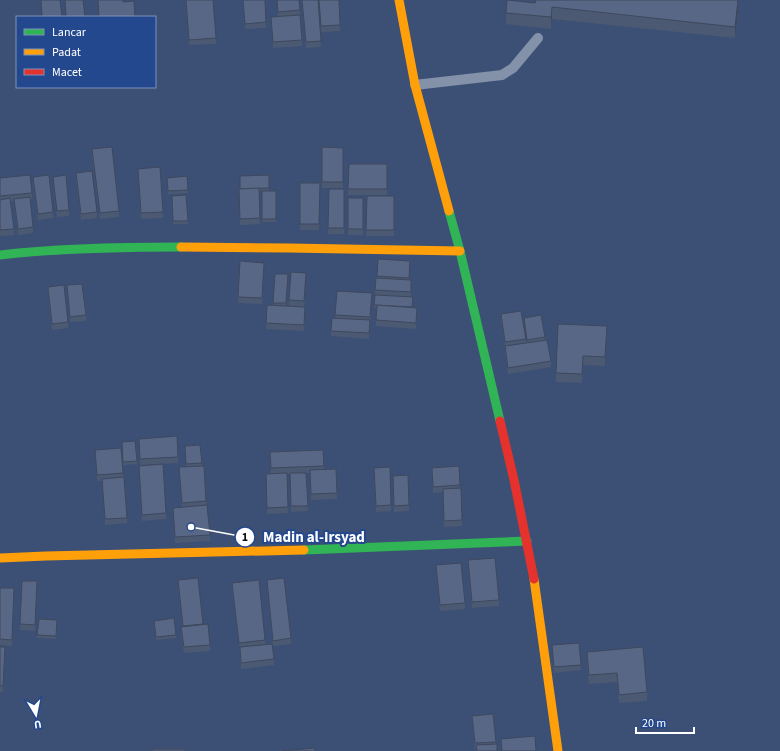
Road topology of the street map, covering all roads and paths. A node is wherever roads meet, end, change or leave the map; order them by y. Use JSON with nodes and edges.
{"nodes":[{"id":1,"x":399,"y":0,"type":"edge"},
{"id":2,"x":538,"y":38,"type":"dead end"},
{"id":3,"x":416,"y":85,"type":"junction"},
{"id":4,"x":460,"y":252,"type":"junction"},
{"id":5,"x":0,"y":255,"type":"edge"},
{"id":6,"x":527,"y":541,"type":"junction"},
{"id":7,"x":0,"y":558,"type":"edge"},
{"id":8,"x":558,"y":751,"type":"edge"}],
"edges":[{"from":1,"to":3,"type":"street"},
{"from":2,"to":3,"type":"lane"},
{"from":3,"to":4,"type":"street"},
{"from":4,"to":5,"type":"street"},
{"from":4,"to":6,"type":"street"},
{"from":6,"to":7,"type":"street"},
{"from":6,"to":8,"type":"street"}]}
